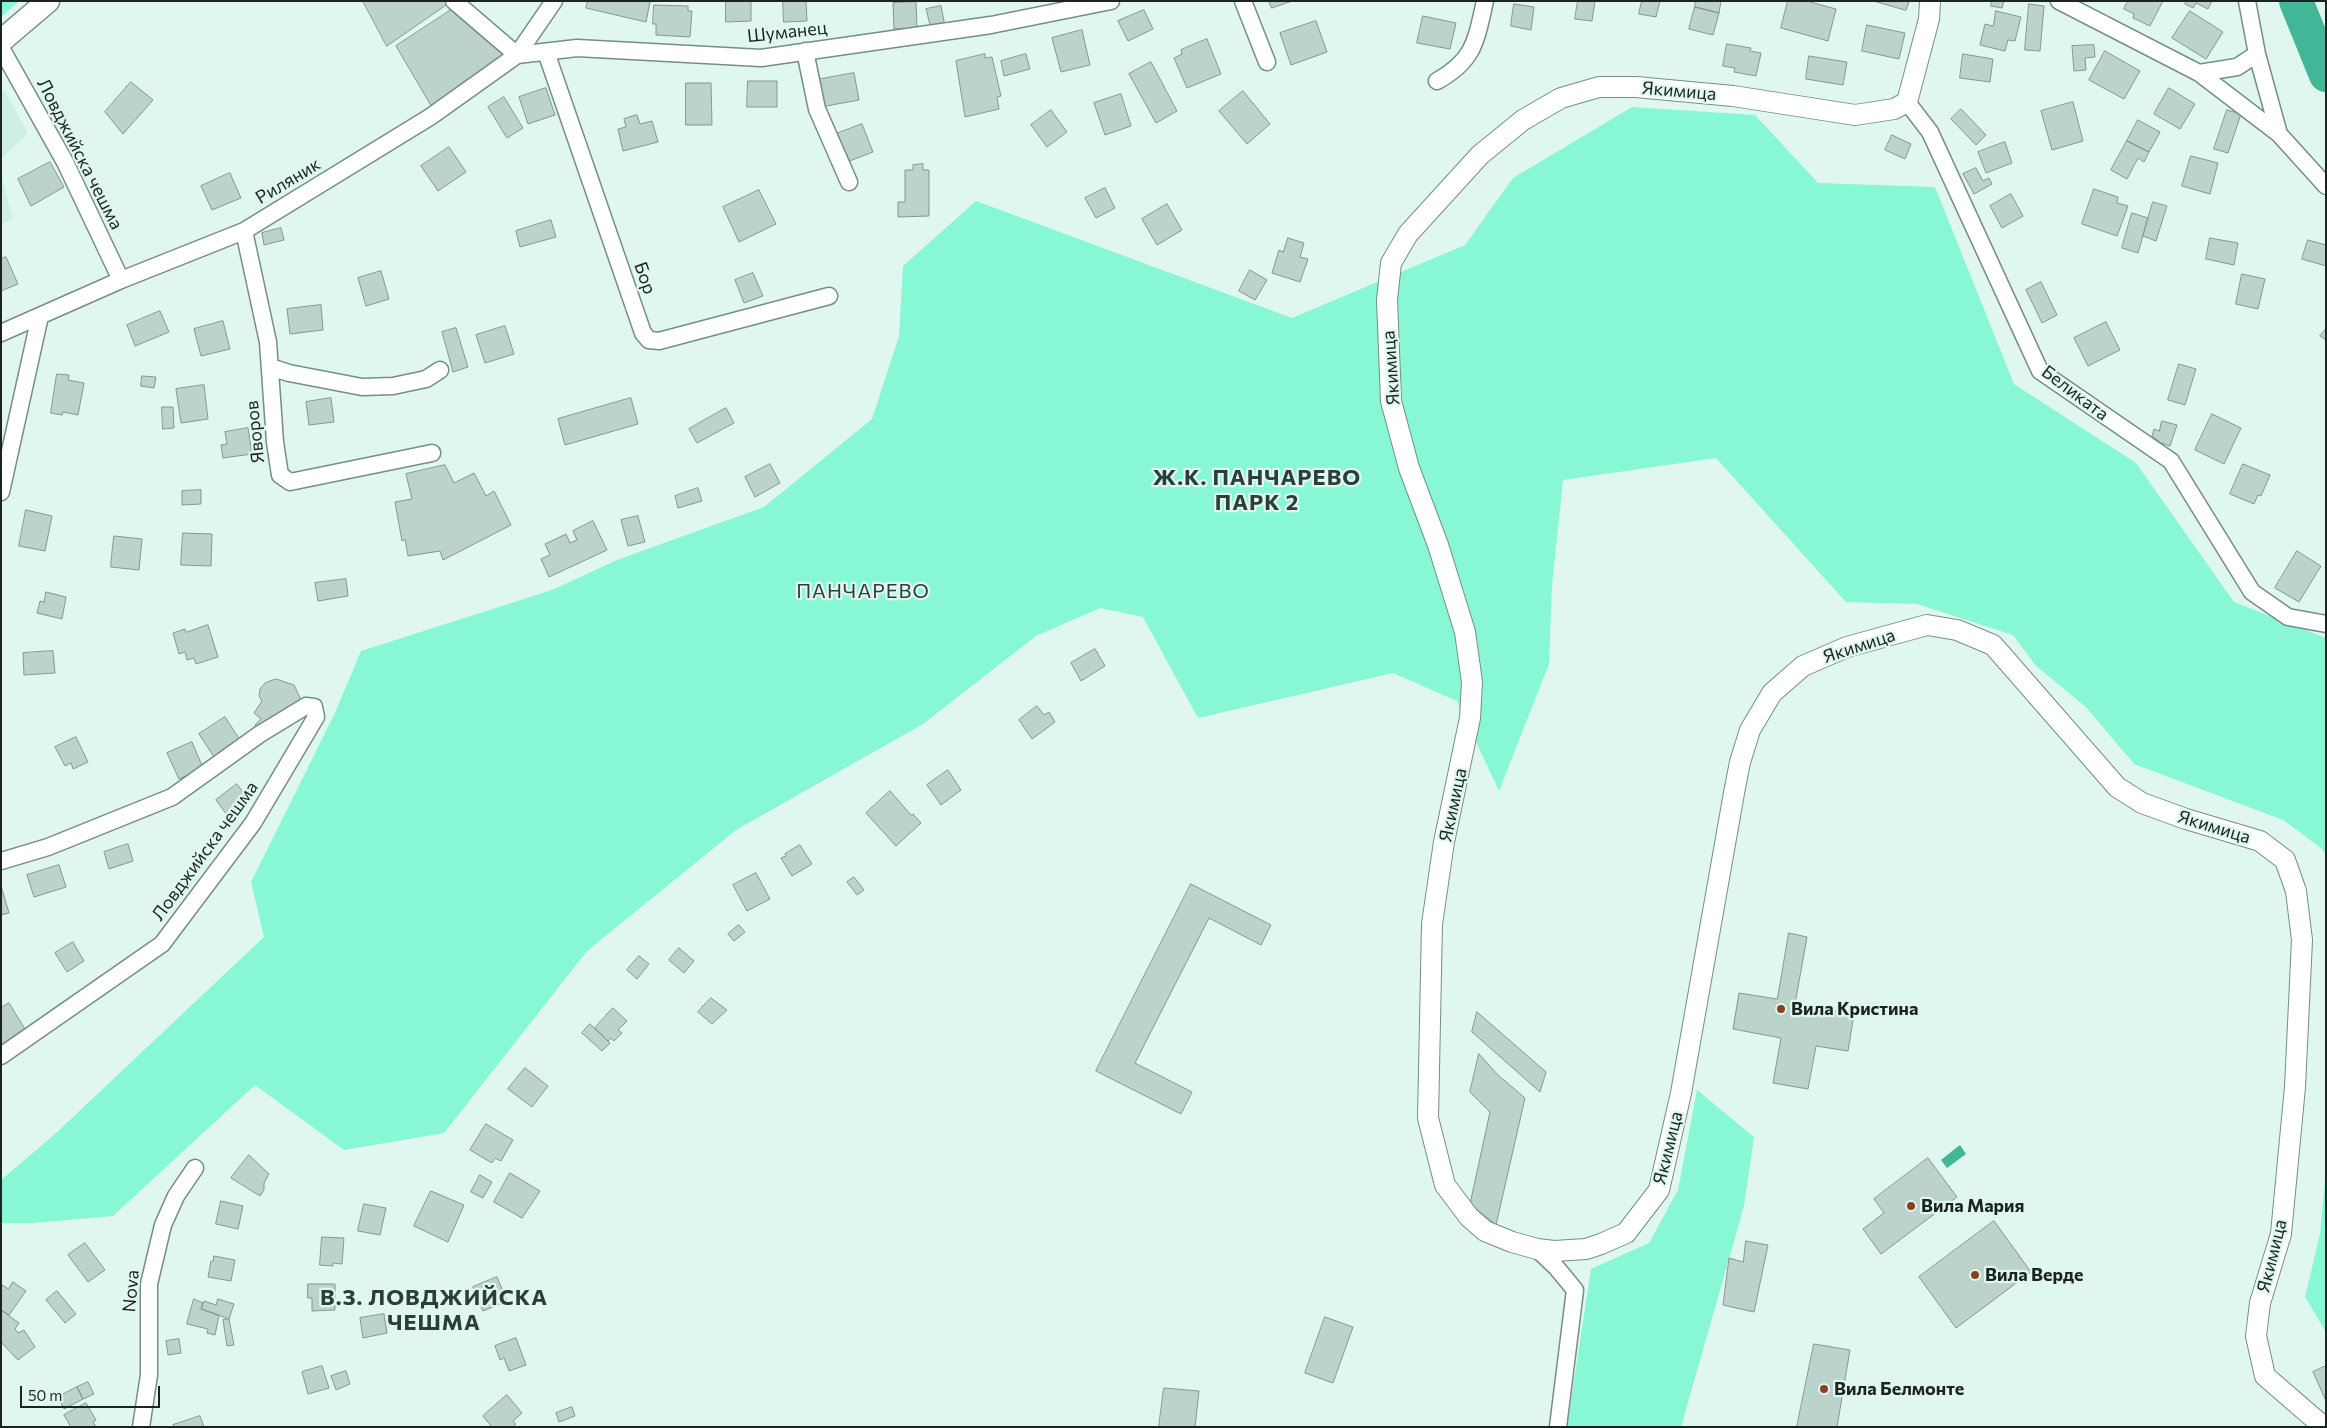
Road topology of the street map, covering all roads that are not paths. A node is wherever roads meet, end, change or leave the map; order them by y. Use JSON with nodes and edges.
{"nodes":[{"id":1,"x":48,"y":1,"type":"edge"},
{"id":2,"x":454,"y":1,"type":"edge"},
{"id":3,"x":554,"y":1,"type":"edge"},
{"id":4,"x":1111,"y":1,"type":"edge"},
{"id":5,"x":1243,"y":1,"type":"edge"},
{"id":6,"x":1486,"y":1,"type":"edge"},
{"id":7,"x":1930,"y":1,"type":"edge"},
{"id":8,"x":2059,"y":1,"type":"edge"},
{"id":9,"x":2249,"y":2,"type":"edge"},
{"id":10,"x":1,"y":41,"type":"edge"},
{"id":11,"x":1,"y":48,"type":"edge"},
{"id":12,"x":805,"y":51,"type":"junction"},
{"id":13,"x":546,"y":52,"type":"junction"},
{"id":14,"x":2257,"y":54,"type":"junction"},
{"id":15,"x":518,"y":55,"type":"junction"},
{"id":16,"x":1267,"y":62,"type":"dead end"},
{"id":17,"x":2199,"y":73,"type":"junction"},
{"id":18,"x":1437,"y":81,"type":"dead end"},
{"id":19,"x":1907,"y":102,"type":"junction"},
{"id":20,"x":2279,"y":134,"type":"junction"},
{"id":21,"x":849,"y":182,"type":"dead end"},
{"id":22,"x":2326,"y":186,"type":"edge"},
{"id":23,"x":244,"y":231,"type":"junction"},
{"id":24,"x":120,"y":280,"type":"junction"},
{"id":25,"x":829,"y":296,"type":"dead end"},
{"id":26,"x":40,"y":316,"type":"junction"},
{"id":27,"x":1,"y":333,"type":"edge"},
{"id":28,"x":270,"y":367,"type":"junction"},
{"id":29,"x":440,"y":370,"type":"dead end"},
{"id":30,"x":432,"y":453,"type":"dead end"},
{"id":31,"x":1,"y":492,"type":"edge"},
{"id":32,"x":2326,"y":624,"type":"edge"},
{"id":33,"x":1,"y":862,"type":"edge"},
{"id":34,"x":1,"y":1056,"type":"edge"},
{"id":35,"x":195,"y":1168,"type":"dead end"},
{"id":36,"x":1537,"y":1249,"type":"junction"},
{"id":37,"x":141,"y":1427,"type":"edge"},
{"id":38,"x":1558,"y":1427,"type":"edge"},
{"id":39,"x":2324,"y":1427,"type":"edge"}],
"edges":[{"from":1,"to":10,"type":"main road"},
{"from":2,"to":15,"type":"street"},
{"from":3,"to":15,"type":"street","name":"Риляник"},
{"from":4,"to":12,"type":"street","name":"Шуманец"},
{"from":5,"to":16,"type":"street"},
{"from":6,"to":18,"type":"street"},
{"from":7,"to":19,"type":"street"},
{"from":8,"to":17,"type":"street"},
{"from":9,"to":14,"type":"street"},
{"from":11,"to":24,"type":"street","name":"Ловджийска чешма"},
{"from":12,"to":13,"type":"street","name":"Шуманец"},
{"from":12,"to":21,"type":"street"},
{"from":13,"to":15,"type":"street","name":"Шуманец"},
{"from":13,"to":25,"type":"street","name":"Бор"},
{"from":14,"to":17,"type":"street"},
{"from":14,"to":20,"type":"street"},
{"from":15,"to":23,"type":"street","name":"Риляник"},
{"from":17,"to":20,"type":"street"},
{"from":19,"to":32,"type":"street","name":"Беликата"},
{"from":19,"to":36,"type":"street","name":"Якимица"},
{"from":20,"to":22,"type":"street"},
{"from":23,"to":24,"type":"street","name":"Риляник"},
{"from":23,"to":28,"type":"street","name":"Яворов"},
{"from":24,"to":26,"type":"street","name":"Риляник"},
{"from":26,"to":27,"type":"street","name":"Риляник"},
{"from":26,"to":31,"type":"street"},
{"from":28,"to":29,"type":"street"},
{"from":28,"to":30,"type":"street","name":"Яворов"},
{"from":33,"to":34,"type":"street","name":"Ловджийска чешма"},
{"from":35,"to":37,"type":"street","name":"Nova"},
{"from":36,"to":38,"type":"street"},
{"from":36,"to":39,"type":"street","name":"Якимица"}]}
